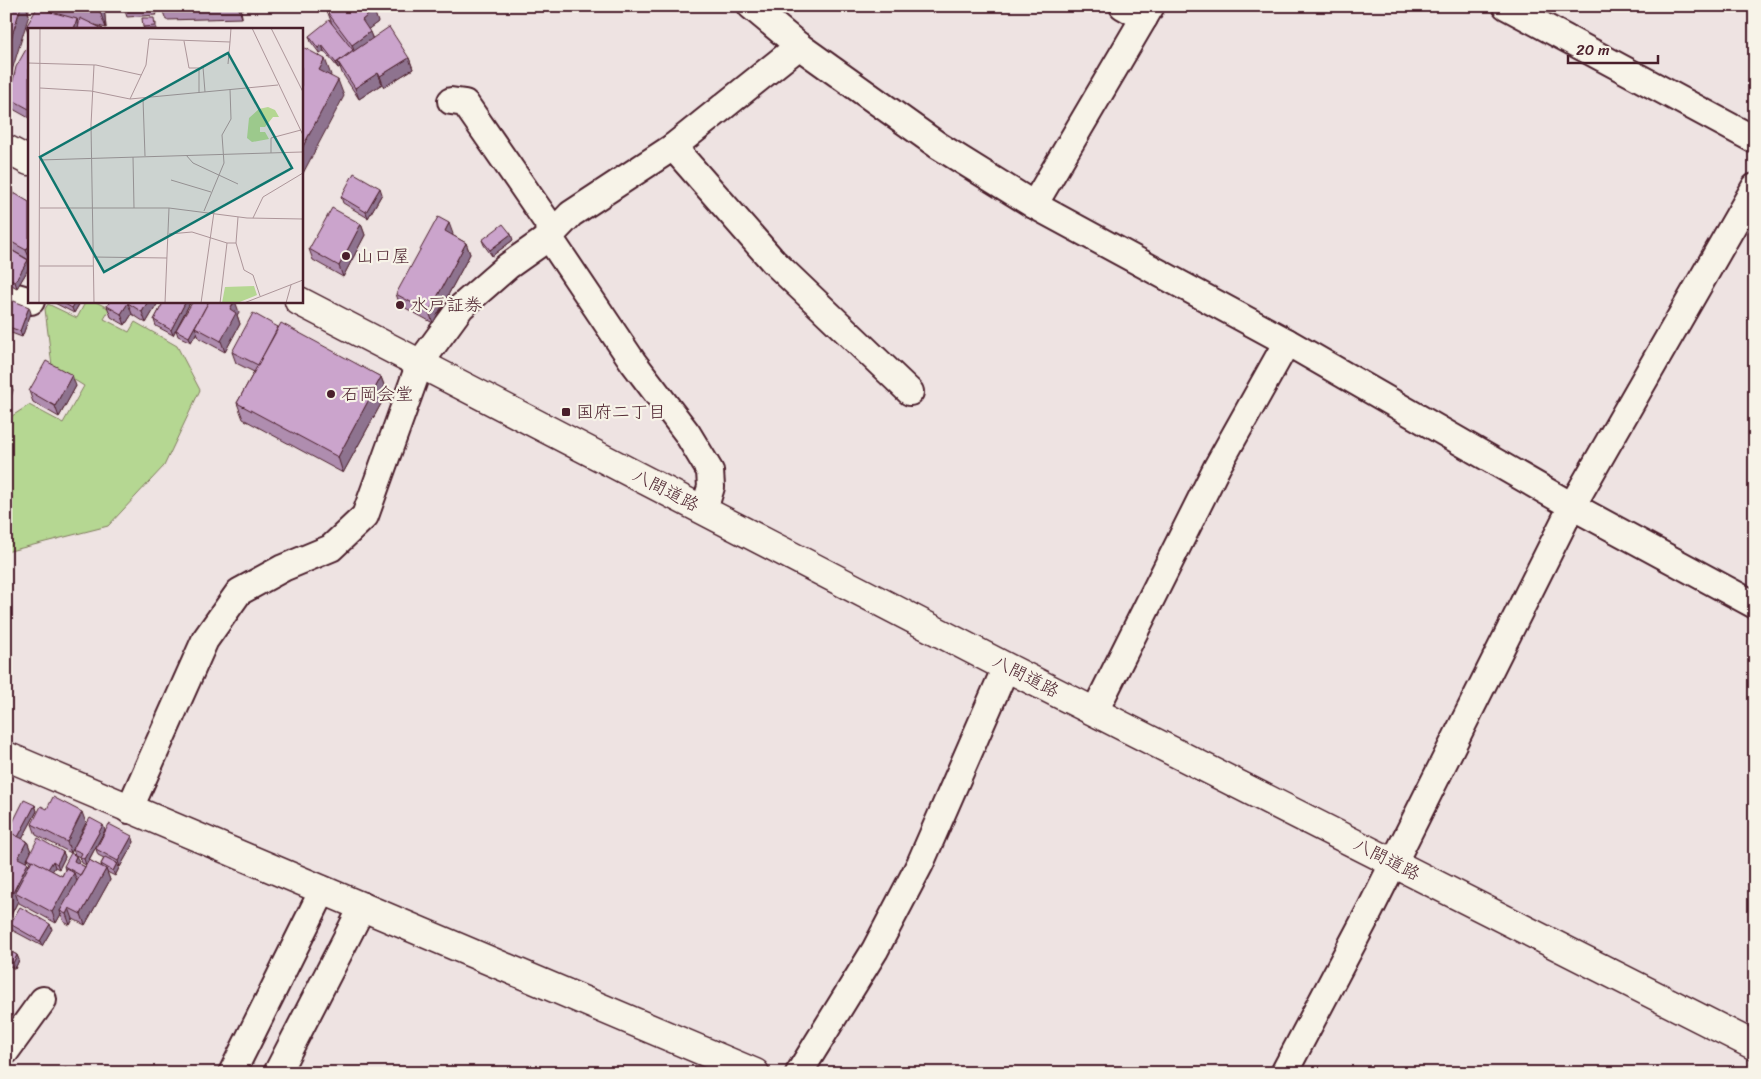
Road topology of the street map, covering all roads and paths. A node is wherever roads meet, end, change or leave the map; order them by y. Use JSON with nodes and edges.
{"nodes":[{"id":1,"x":750,"y":6,"type":"edge"},
{"id":2,"x":1506,"y":6,"type":"edge"},
{"id":3,"x":1139,"y":10,"type":"edge"},
{"id":4,"x":799,"y":46,"type":"junction"},
{"id":5,"x":451,"y":101,"type":"dead end"},
{"id":6,"x":1755,"y":140,"type":"edge"},
{"id":7,"x":673,"y":146,"type":"junction"},
{"id":8,"x":6,"y":149,"type":"edge"},
{"id":9,"x":28,"y":160,"type":"edge"},
{"id":10,"x":1755,"y":187,"type":"edge"},
{"id":11,"x":1034,"y":205,"type":"junction"},
{"id":12,"x":549,"y":237,"type":"junction"},
{"id":13,"x":6,"y":294,"type":"edge"},
{"id":14,"x":28,"y":300,"type":"edge"},
{"id":15,"x":301,"y":302,"type":"edge"},
{"id":16,"x":1287,"y":342,"type":"junction"},
{"id":17,"x":420,"y":364,"type":"junction"},
{"id":18,"x":910,"y":392,"type":"dead end"},
{"id":19,"x":1572,"y":506,"type":"junction"},
{"id":20,"x":704,"y":510,"type":"junction"},
{"id":21,"x":1755,"y":605,"type":"edge"},
{"id":22,"x":1006,"y":667,"type":"junction"},
{"id":23,"x":1095,"y":711,"type":"junction"},
{"id":24,"x":6,"y":756,"type":"edge"},
{"id":25,"x":129,"y":810,"type":"junction"},
{"id":26,"x":1394,"y":862,"type":"junction"},
{"id":27,"x":324,"y":890,"type":"junction"},
{"id":28,"x":363,"y":906,"type":"junction"},
{"id":29,"x":43,"y":1000,"type":"dead end"},
{"id":30,"x":1755,"y":1046,"type":"edge"},
{"id":31,"x":6,"y":1051,"type":"edge"},
{"id":32,"x":232,"y":1073,"type":"edge"},
{"id":33,"x":278,"y":1073,"type":"edge"},
{"id":34,"x":755,"y":1073,"type":"edge"},
{"id":35,"x":799,"y":1073,"type":"edge"},
{"id":36,"x":1284,"y":1073,"type":"edge"}],
"edges":[{"from":1,"to":4,"type":"street"},
{"from":2,"to":6,"type":"street"},
{"from":3,"to":11,"type":"street"},
{"from":4,"to":7,"type":"street"},
{"from":4,"to":11,"type":"street"},
{"from":5,"to":12,"type":"street"},
{"from":7,"to":12,"type":"street"},
{"from":7,"to":18,"type":"street"},
{"from":8,"to":9,"type":"main road"},
{"from":10,"to":19,"type":"street"},
{"from":11,"to":16,"type":"street"},
{"from":12,"to":17,"type":"street"},
{"from":12,"to":20,"type":"street"},
{"from":13,"to":14,"type":"street"},
{"from":15,"to":17,"type":"main road","name":"八間道路"},
{"from":16,"to":19,"type":"street"},
{"from":16,"to":23,"type":"street"},
{"from":17,"to":20,"type":"main road","name":"八間道路"},
{"from":17,"to":25,"type":"street"},
{"from":19,"to":21,"type":"street"},
{"from":19,"to":26,"type":"street"},
{"from":20,"to":22,"type":"main road","name":"八間道路"},
{"from":22,"to":23,"type":"main road","name":"八間道路"},
{"from":22,"to":35,"type":"street"},
{"from":23,"to":26,"type":"main road","name":"八間道路"},
{"from":24,"to":25,"type":"main road"},
{"from":25,"to":27,"type":"main road"},
{"from":26,"to":30,"type":"main road","name":"八間道路"},
{"from":26,"to":36,"type":"street"},
{"from":27,"to":28,"type":"main road"},
{"from":27,"to":32,"type":"street"},
{"from":28,"to":33,"type":"street"},
{"from":28,"to":34,"type":"main road"},
{"from":29,"to":31,"type":"street"}]}
